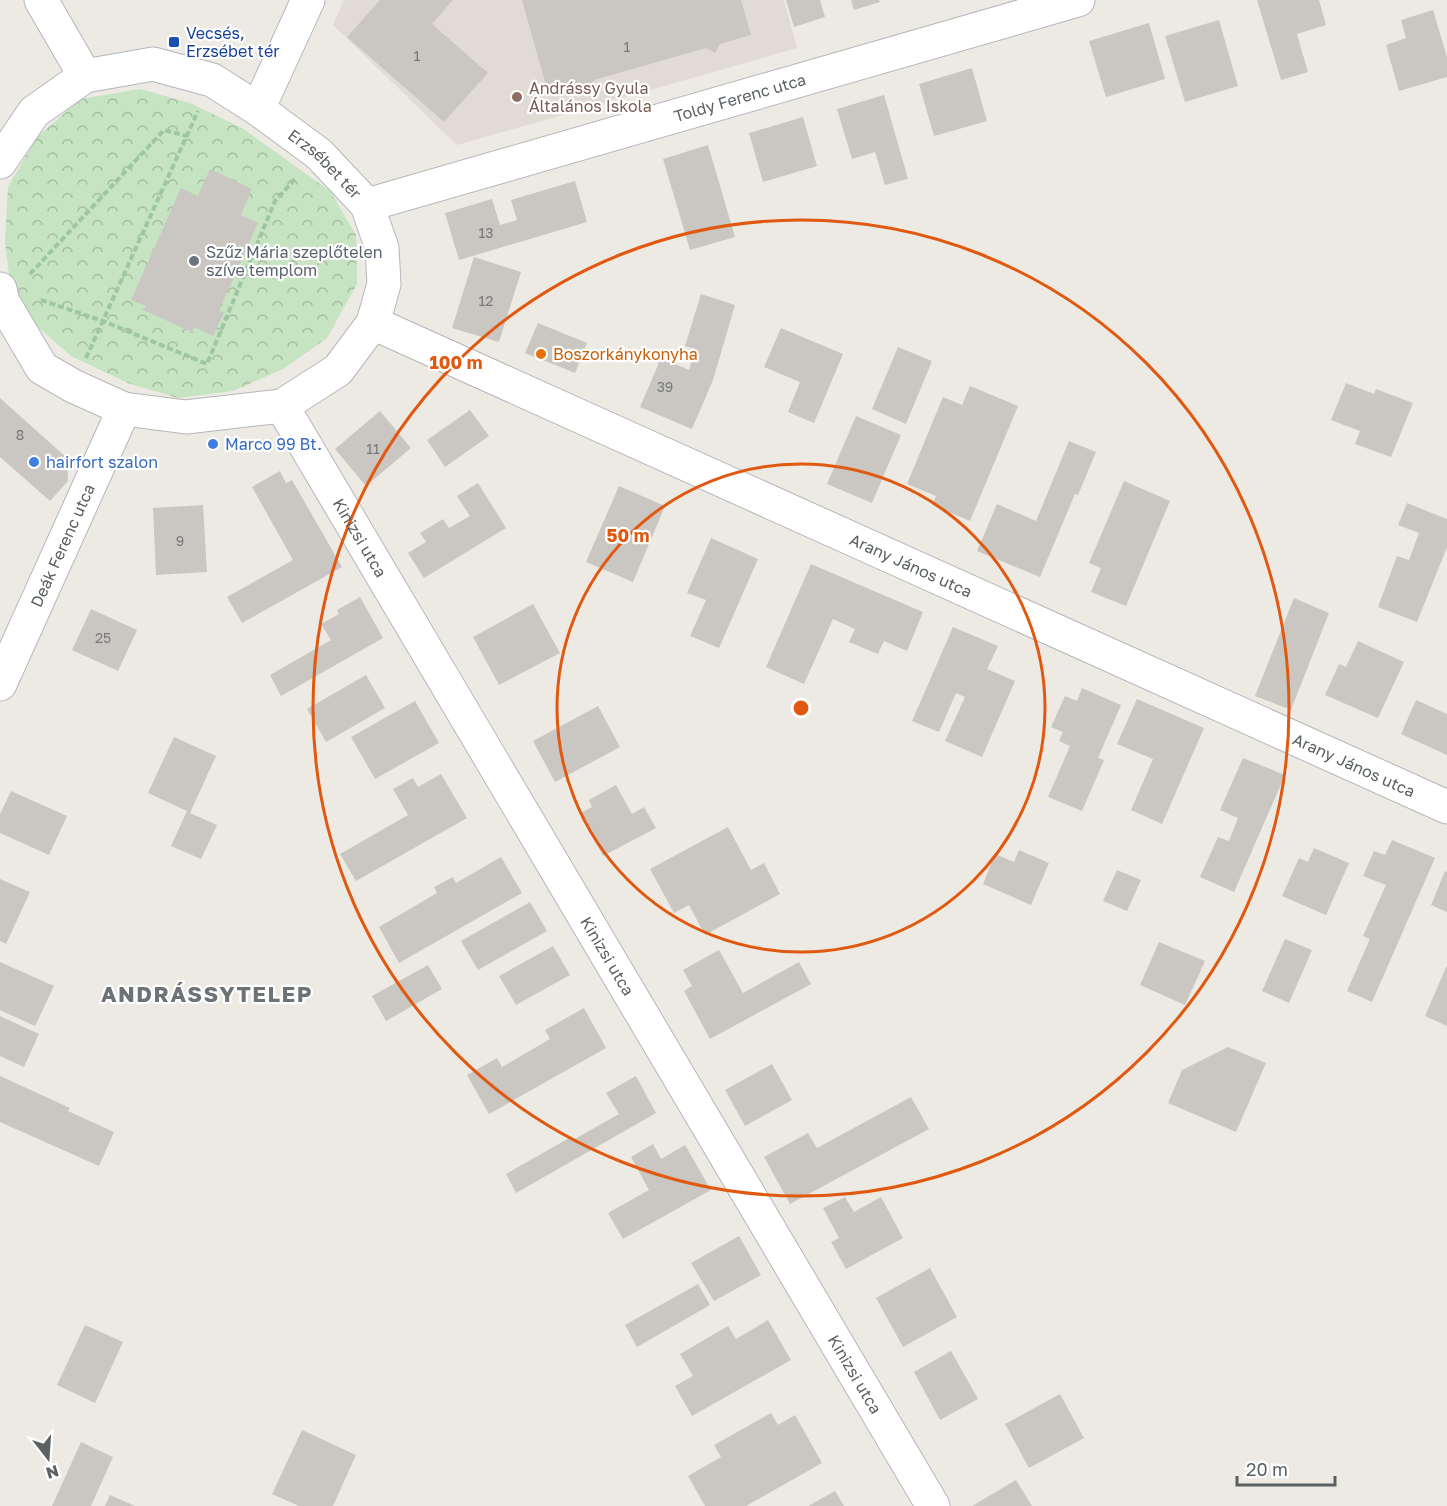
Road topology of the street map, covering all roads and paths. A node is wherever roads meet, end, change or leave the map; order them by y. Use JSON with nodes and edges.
{"nodes":[{"id":1,"x":41,"y":0,"type":"edge"},
{"id":2,"x":308,"y":0,"type":"edge"},
{"id":3,"x":1078,"y":0,"type":"edge"},
{"id":4,"x":85,"y":76,"type":"junction"},
{"id":5,"x":212,"y":80,"type":"junction"},
{"id":6,"x":258,"y":109,"type":"junction"},
{"id":7,"x":188,"y":136,"type":"junction"},
{"id":8,"x":319,"y":154,"type":"junction"},
{"id":9,"x":0,"y":162,"type":"edge"},
{"id":10,"x":367,"y":205,"type":"junction"},
{"id":11,"x":4,"y":296,"type":"edge"},
{"id":12,"x":103,"y":321,"type":"junction"},
{"id":13,"x":373,"y":323,"type":"junction"},
{"id":14,"x":73,"y":386,"type":"junction"},
{"id":15,"x":282,"y":406,"type":"junction"},
{"id":16,"x":124,"y":409,"type":"junction"},
{"id":17,"x":0,"y":684,"type":"edge"},
{"id":18,"x":1447,"y":807,"type":"edge"},
{"id":19,"x":933,"y":1506,"type":"edge"}],
"edges":[{"from":1,"to":4,"type":"street"},
{"from":2,"to":6,"type":"street"},
{"from":3,"to":10,"type":"street","name":"Toldy Ferenc utca"},
{"from":4,"to":5,"type":"street","name":"Erzsébet tér"},
{"from":4,"to":9,"type":"street","name":"Erzsébet tér"},
{"from":5,"to":6,"type":"street","name":"Erzsébet tér"},
{"from":5,"to":7,"type":"path"},
{"from":6,"to":8,"type":"street","name":"Erzsébet tér"},
{"from":7,"to":11,"type":"path"},
{"from":7,"to":12,"type":"path"},
{"from":8,"to":10,"type":"street","name":"Erzsébet tér"},
{"from":8,"to":12,"type":"path"},
{"from":10,"to":13,"type":"street","name":"Erzsébet tér"},
{"from":11,"to":12,"type":"path"},
{"from":11,"to":14,"type":"street","name":"Erzsébet tér"},
{"from":12,"to":14,"type":"path"},
{"from":13,"to":15,"type":"street","name":"Erzsébet tér"},
{"from":13,"to":18,"type":"street","name":"Arany János utca"},
{"from":14,"to":16,"type":"street","name":"Erzsébet tér"},
{"from":15,"to":16,"type":"street","name":"Erzsébet tér"},
{"from":15,"to":19,"type":"street","name":"Kinizsi utca"},
{"from":16,"to":17,"type":"street","name":"Deák Ferenc utca"}]}
